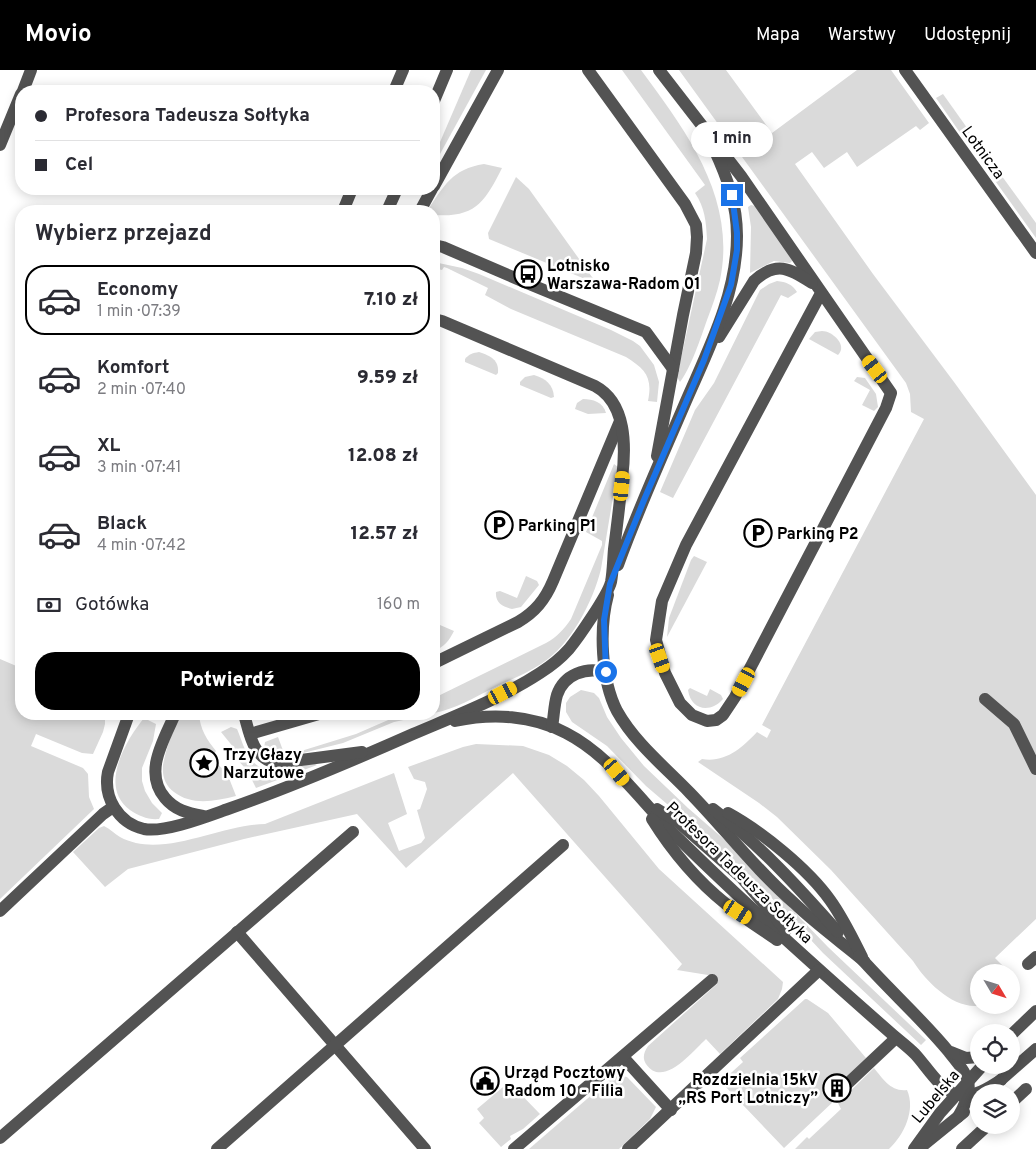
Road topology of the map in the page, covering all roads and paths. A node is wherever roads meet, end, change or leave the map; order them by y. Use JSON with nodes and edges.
{"nodes":[{"id":1,"x":31,"y":70,"type":"edge"},
{"id":2,"x":403,"y":70,"type":"edge"},
{"id":3,"x":447,"y":70,"type":"edge"},
{"id":4,"x":498,"y":70,"type":"edge"},
{"id":5,"x":588,"y":70,"type":"edge"},
{"id":6,"x":659,"y":70,"type":"edge"},
{"id":7,"x":905,"y":70,"type":"edge"},
{"id":8,"x":25,"y":85,"type":"edge"},
{"id":9,"x":397,"y":85,"type":"edge"},
{"id":10,"x":440,"y":86,"type":"edge"},
{"id":11,"x":15,"y":110,"type":"edge"},
{"id":12,"x":699,"y":120,"type":"junction"},
{"id":13,"x":0,"y":145,"type":"edge"},
{"id":14,"x":440,"y":174,"type":"edge"},
{"id":15,"x":440,"y":246,"type":"edge"},
{"id":16,"x":1036,"y":253,"type":"edge"},
{"id":17,"x":818,"y":289,"type":"junction"},
{"id":18,"x":440,"y":321,"type":"edge"},
{"id":19,"x":704,"y":360,"type":"junction"},
{"id":20,"x":673,"y":369,"type":"junction"},
{"id":21,"x":621,"y":420,"type":"junction"},
{"id":22,"x":653,"y":478,"type":"junction"},
{"id":23,"x":610,"y":584,"type":"junction"},
{"id":24,"x":440,"y":660,"type":"edge"},
{"id":25,"x":606,"y":672,"type":"junction"},
{"id":26,"x":985,"y":699,"type":"dead end"},
{"id":27,"x":127,"y":720,"type":"edge"},
{"id":28,"x":173,"y":720,"type":"edge"},
{"id":29,"x":246,"y":720,"type":"edge"},
{"id":30,"x":298,"y":720,"type":"edge"},
{"id":31,"x":431,"y":727,"type":"junction"},
{"id":32,"x":552,"y":727,"type":"junction"},
{"id":33,"x":250,"y":734,"type":"junction"},
{"id":34,"x":377,"y":750,"type":"junction"},
{"id":35,"x":1036,"y":769,"type":"edge"},
{"id":36,"x":113,"y":807,"type":"junction"},
{"id":37,"x":208,"y":817,"type":"junction"},
{"id":38,"x":353,"y":832,"type":"dead end"},
{"id":39,"x":563,"y":845,"type":"dead end"},
{"id":40,"x":0,"y":911,"type":"edge"},
{"id":41,"x":237,"y":932,"type":"junction"},
{"id":42,"x":819,"y":970,"type":"junction"},
{"id":43,"x":712,"y":980,"type":"dead end"},
{"id":44,"x":1036,"y":1011,"type":"edge"},
{"id":45,"x":1020,"y":1026,"type":"edge"},
{"id":46,"x":896,"y":1038,"type":"junction"},
{"id":47,"x":335,"y":1046,"type":"junction"},
{"id":48,"x":1036,"y":1049,"type":"edge"},
{"id":49,"x":947,"y":1050,"type":"junction"},
{"id":50,"x":623,"y":1057,"type":"junction"},
{"id":51,"x":970,"y":1059,"type":"edge"},
{"id":52,"x":975,"y":1074,"type":"edge"},
{"id":53,"x":1001,"y":1080,"type":"junction"},
{"id":54,"x":968,"y":1081,"type":"junction"},
{"id":55,"x":941,"y":1083,"type":"junction"},
{"id":56,"x":996,"y":1084,"type":"edge"},
{"id":57,"x":845,"y":1086,"type":"dead end"},
{"id":58,"x":1026,"y":1089,"type":"dead end"},
{"id":59,"x":1020,"y":1095,"type":"edge"},
{"id":60,"x":968,"y":1096,"type":"edge"},
{"id":61,"x":671,"y":1110,"type":"junction"},
{"id":62,"x":940,"y":1113,"type":"junction"},
{"id":63,"x":978,"y":1134,"type":"edge"},
{"id":64,"x":0,"y":1138,"type":"edge"},
{"id":65,"x":217,"y":1149,"type":"edge"},
{"id":66,"x":425,"y":1149,"type":"edge"},
{"id":67,"x":514,"y":1149,"type":"edge"},
{"id":68,"x":628,"y":1149,"type":"edge"},
{"id":69,"x":914,"y":1149,"type":"edge"},
{"id":70,"x":919,"y":1149,"type":"edge"},
{"id":71,"x":962,"y":1149,"type":"edge"}],
"edges":[{"from":1,"to":8,"type":"street"},
{"from":2,"to":9,"type":"street"},
{"from":3,"to":10,"type":"street"},
{"from":4,"to":14,"type":"street"},
{"from":5,"to":20,"type":"street"},
{"from":6,"to":12,"type":"street"},
{"from":7,"to":16,"type":"street","name":"Lotnicza"},
{"from":11,"to":13,"type":"street"},
{"from":12,"to":17,"type":"street"},
{"from":12,"to":19,"type":"street"},
{"from":15,"to":20,"type":"street"},
{"from":17,"to":17,"type":"street"},
{"from":17,"to":19,"type":"street"},
{"from":18,"to":21,"type":"street"},
{"from":19,"to":22,"type":"street"},
{"from":20,"to":22,"type":"street"},
{"from":21,"to":23,"type":"street"},
{"from":21,"to":24,"type":"street"},
{"from":22,"to":23,"type":"street"},
{"from":23,"to":25,"type":"street","name":"Profesora Tadeusza Sołtyka"},
{"from":23,"to":31,"type":"street","name":"Profesora Tadeusza Sołtyka"},
{"from":25,"to":32,"type":"street"},
{"from":25,"to":49,"type":"street","name":"Profesora Tadeusza Sołtyka"},
{"from":26,"to":35,"type":"street"},
{"from":27,"to":36,"type":"street"},
{"from":28,"to":37,"type":"street"},
{"from":29,"to":33,"type":"street"},
{"from":30,"to":33,"type":"street"},
{"from":31,"to":32,"type":"street","name":"Profesora Tadeusza Sołtyka"},
{"from":31,"to":34,"type":"street","name":"Profesora Tadeusza Sołtyka"},
{"from":32,"to":42,"type":"street","name":"Profesora Tadeusza Sołtyka"},
{"from":33,"to":34,"type":"street"},
{"from":34,"to":37,"type":"street","name":"Profesora Tadeusza Sołtyka"},
{"from":36,"to":37,"type":"street","name":"Profesora Tadeusza Sołtyka"},
{"from":36,"to":40,"type":"street"},
{"from":38,"to":41,"type":"street"},
{"from":39,"to":47,"type":"street"},
{"from":41,"to":47,"type":"street"},
{"from":41,"to":64,"type":"street"},
{"from":42,"to":46,"type":"street","name":"Profesora Tadeusza Sołtyka"},
{"from":42,"to":61,"type":"street"},
{"from":43,"to":50,"type":"street"},
{"from":44,"to":45,"type":"street"},
{"from":46,"to":55,"type":"street","name":"Profesora Tadeusza Sołtyka"},
{"from":46,"to":57,"type":"street"},
{"from":47,"to":65,"type":"street"},
{"from":47,"to":66,"type":"street"},
{"from":48,"to":53,"type":"street"},
{"from":49,"to":51,"type":"street","name":"Profesora Tadeusza Sołtyka"},
{"from":49,"to":54,"type":"street","name":"Profesora Tadeusza Sołtyka"},
{"from":50,"to":61,"type":"street"},
{"from":50,"to":67,"type":"street"},
{"from":52,"to":54,"type":"street","name":"Lubelska"},
{"from":53,"to":56,"type":"street"},
{"from":53,"to":60,"type":"street"},
{"from":54,"to":60,"type":"street"},
{"from":55,"to":60,"type":"street","name":"Profesora Tadeusza Sołtyka"},
{"from":55,"to":62,"type":"street"},
{"from":58,"to":59,"type":"street"},
{"from":60,"to":62,"type":"street","name":"Lubelska"},
{"from":60,"to":70,"type":"street","name":"Lubelska"},
{"from":61,"to":68,"type":"street"},
{"from":62,"to":69,"type":"street","name":"Lubelska"},
{"from":63,"to":71,"type":"street"}]}
